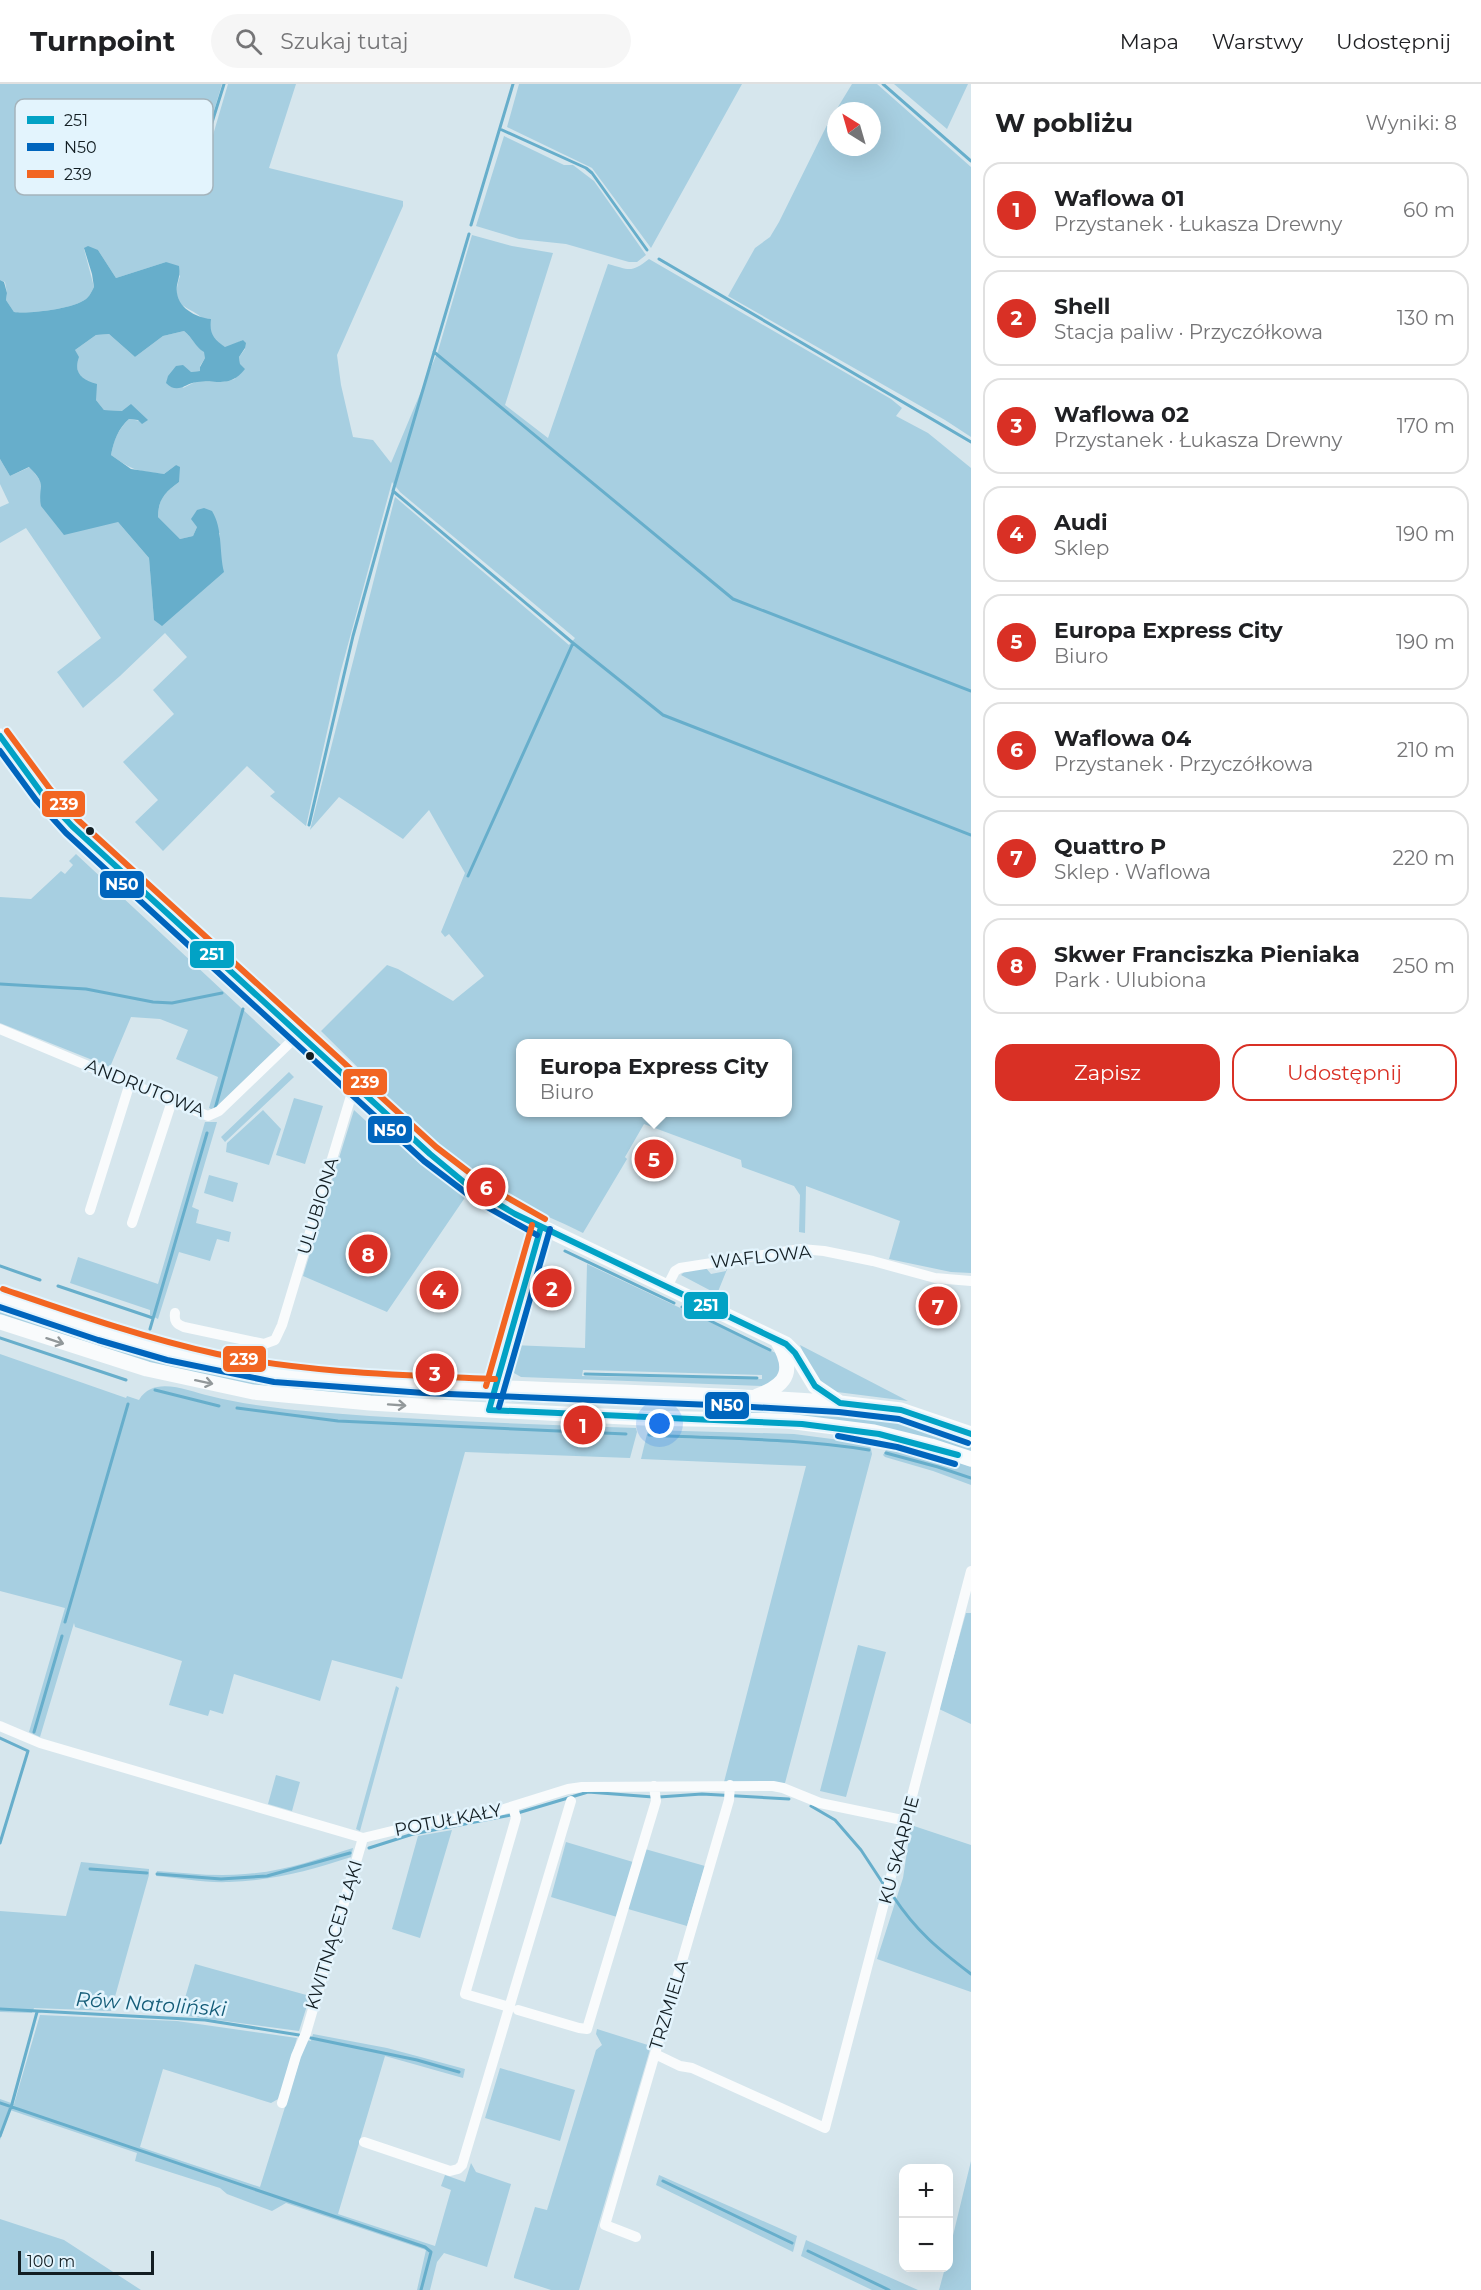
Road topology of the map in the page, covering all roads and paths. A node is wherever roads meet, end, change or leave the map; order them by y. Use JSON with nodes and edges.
{"nodes":[{"id":1,"x":0,"y":736,"type":"edge"},
{"id":2,"x":5,"y":755,"type":"edge"},
{"id":3,"x":0,"y":1029,"type":"edge"},
{"id":4,"x":299,"y":1034,"type":"junction"},
{"id":5,"x":130,"y":1083,"type":"junction"},
{"id":6,"x":357,"y":1087,"type":"junction"},
{"id":7,"x":172,"y":1101,"type":"junction"},
{"id":8,"x":90,"y":1210,"type":"dead end"},
{"id":9,"x":132,"y":1223,"type":"dead end"},
{"id":10,"x":541,"y":1227,"type":"junction"},
{"id":11,"x":971,"y":1281,"type":"edge"},
{"id":12,"x":667,"y":1287,"type":"junction"},
{"id":13,"x":0,"y":1297,"type":"edge"},
{"id":14,"x":175,"y":1313,"type":"dead end"},
{"id":15,"x":0,"y":1322,"type":"edge"},
{"id":16,"x":776,"y":1338,"type":"junction"},
{"id":17,"x":503,"y":1354,"type":"junction"},
{"id":18,"x":495,"y":1388,"type":"junction"},
{"id":19,"x":531,"y":1389,"type":"junction"},
{"id":20,"x":752,"y":1398,"type":"junction"},
{"id":21,"x":840,"y":1403,"type":"junction"},
{"id":22,"x":489,"y":1410,"type":"junction"},
{"id":23,"x":971,"y":1434,"type":"edge"},
{"id":24,"x":971,"y":1459,"type":"edge"},
{"id":25,"x":971,"y":1571,"type":"edge"},
{"id":26,"x":0,"y":1726,"type":"edge"},
{"id":27,"x":730,"y":1792,"type":"junction"},
{"id":28,"x":655,"y":1793,"type":"junction"},
{"id":29,"x":571,"y":1802,"type":"dead end"},
{"id":30,"x":514,"y":1811,"type":"junction"},
{"id":31,"x":907,"y":1821,"type":"junction"},
{"id":32,"x":363,"y":1838,"type":"junction"},
{"id":33,"x":513,"y":2009,"type":"junction"},
{"id":34,"x":655,"y":2054,"type":"junction"},
{"id":35,"x":282,"y":2103,"type":"dead end"},
{"id":36,"x":364,"y":2142,"type":"dead end"},
{"id":37,"x":636,"y":2237,"type":"dead end"}],
"edges":[{"from":1,"to":2,"type":"main road"},
{"from":2,"to":4,"type":"main road"},
{"from":3,"to":5,"type":"street","name":"ANDRUTOWA"},
{"from":4,"to":6,"type":"main road"},
{"from":4,"to":7,"type":"street","name":"ANDRUTOWA"},
{"from":5,"to":7,"type":"street","name":"ANDRUTOWA"},
{"from":5,"to":8,"type":"street"},
{"from":6,"to":10,"type":"main road"},
{"from":6,"to":14,"type":"street","name":"ULUBIONA"},
{"from":7,"to":9,"type":"street"},
{"from":10,"to":12,"type":"main road"},
{"from":10,"to":17,"type":"main road"},
{"from":11,"to":12,"type":"street","name":"WAFLOWA"},
{"from":12,"to":16,"type":"main road"},
{"from":13,"to":18,"type":"main road"},
{"from":15,"to":22,"type":"main road","one_way":true},
{"from":16,"to":20,"type":"main road"},
{"from":16,"to":21,"type":"main road"},
{"from":17,"to":18,"type":"main road"},
{"from":17,"to":19,"type":"main road"},
{"from":18,"to":19,"type":"main road"},
{"from":18,"to":22,"type":"main road"},
{"from":19,"to":20,"type":"main road"},
{"from":20,"to":21,"type":"main road"},
{"from":21,"to":23,"type":"main road"},
{"from":22,"to":24,"type":"main road"},
{"from":25,"to":31,"type":"street","name":"KU SKARPIE"},
{"from":26,"to":32,"type":"street"},
{"from":27,"to":28,"type":"street","name":"POTUŁKAŁY"},
{"from":27,"to":31,"type":"street","name":"POTUŁKAŁY"},
{"from":27,"to":34,"type":"street","name":"TRZMIELA"},
{"from":28,"to":30,"type":"street","name":"POTUŁKAŁY"},
{"from":28,"to":33,"type":"street"},
{"from":29,"to":33,"type":"street"},
{"from":30,"to":32,"type":"street","name":"POTUŁKAŁY"},
{"from":30,"to":33,"type":"street"},
{"from":31,"to":34,"type":"street","name":"KU SKARPIE"},
{"from":32,"to":35,"type":"street","name":"KWITNĄCEJ ŁĄKI"},
{"from":33,"to":36,"type":"street"},
{"from":34,"to":37,"type":"street","name":"TRZMIELA"}]}
